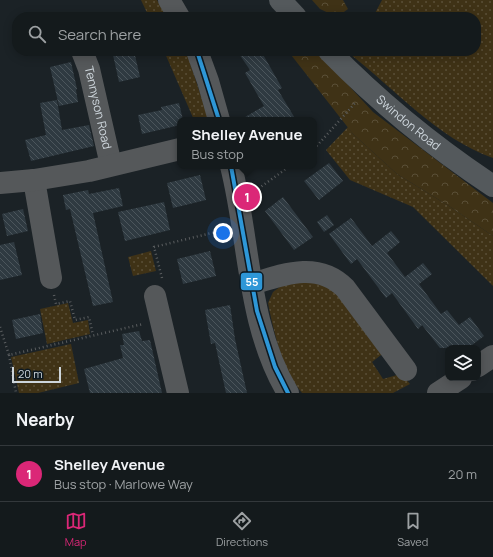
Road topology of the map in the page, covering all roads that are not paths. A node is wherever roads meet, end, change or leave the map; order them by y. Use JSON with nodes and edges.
{"nodes":[{"id":1,"x":168,"y":0,"type":"edge"},
{"id":2,"x":280,"y":0,"type":"edge"},
{"id":3,"x":176,"y":12,"type":"edge"},
{"id":4,"x":291,"y":12,"type":"edge"},
{"id":5,"x":84,"y":56,"type":"edge"},
{"id":6,"x":199,"y":56,"type":"edge"},
{"id":7,"x":334,"y":56,"type":"edge"},
{"id":8,"x":218,"y":117,"type":"edge"},
{"id":9,"x":177,"y":150,"type":"edge"},
{"id":10,"x":111,"y":165,"type":"junction"},
{"id":11,"x":232,"y":169,"type":"edge"},
{"id":12,"x":34,"y":180,"type":"junction"},
{"id":13,"x":0,"y":183,"type":"edge"},
{"id":14,"x":493,"y":186,"type":"edge"},
{"id":15,"x":51,"y":278,"type":"road end"},
{"id":16,"x":252,"y":284,"type":"junction"},
{"id":17,"x":158,"y":287,"type":"road end"},
{"id":18,"x":493,"y":356,"type":"edge"},
{"id":19,"x":481,"y":364,"type":"edge"},
{"id":20,"x":396,"y":366,"type":"dead end"},
{"id":21,"x":456,"y":381,"type":"edge"},
{"id":22,"x":178,"y":393,"type":"edge"},
{"id":23,"x":288,"y":393,"type":"edge"},
{"id":24,"x":438,"y":393,"type":"edge"}],
"edges":[{"from":1,"to":3,"type":"street"},
{"from":2,"to":4,"type":"main road"},
{"from":5,"to":10,"type":"street","name":"Tennyson Road"},
{"from":6,"to":8,"type":"street"},
{"from":7,"to":14,"type":"main road","name":"Swindon Road"},
{"from":9,"to":10,"type":"street","name":"Tennyson Road"},
{"from":10,"to":12,"type":"street","name":"Tennyson Road"},
{"from":11,"to":16,"type":"street"},
{"from":12,"to":13,"type":"street","name":"Tennyson Road"},
{"from":12,"to":15,"type":"street"},
{"from":16,"to":20,"type":"street"},
{"from":16,"to":23,"type":"street"},
{"from":17,"to":22,"type":"street"},
{"from":18,"to":19,"type":"street"},
{"from":21,"to":24,"type":"street"}]}
